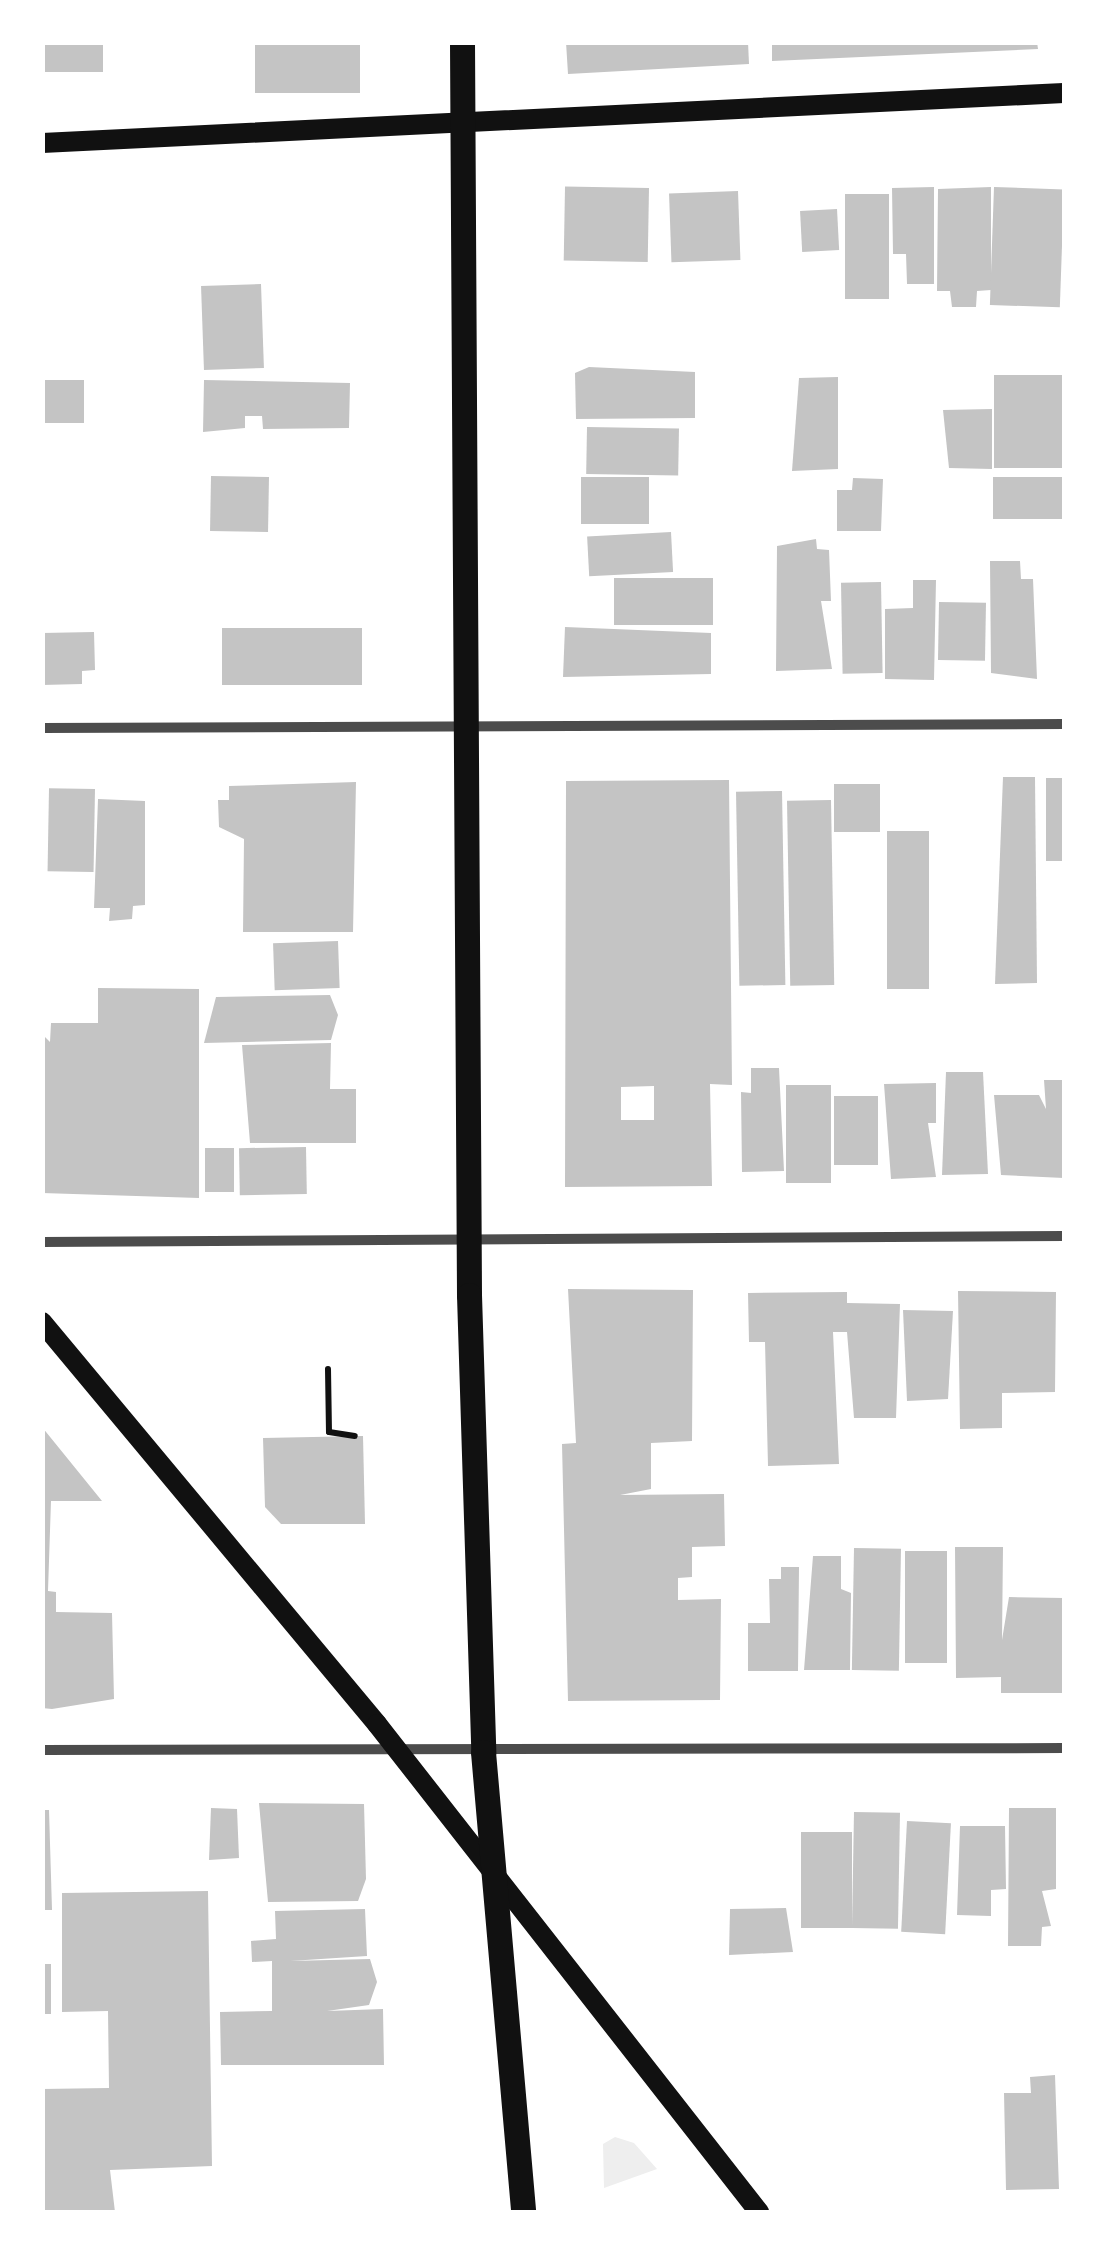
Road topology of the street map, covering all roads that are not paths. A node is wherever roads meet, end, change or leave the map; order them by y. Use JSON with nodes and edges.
{"nodes":[{"id":1,"x":462,"y":42,"type":"edge"},
{"id":2,"x":1064,"y":92,"type":"edge"},
{"id":3,"x":461,"y":122,"type":"junction"},
{"id":4,"x":42,"y":143,"type":"edge"},
{"id":5,"x":1064,"y":724,"type":"edge"},
{"id":6,"x":460,"y":725,"type":"junction"},
{"id":7,"x":42,"y":728,"type":"edge"},
{"id":8,"x":1064,"y":1236,"type":"edge"},
{"id":9,"x":468,"y":1238,"type":"junction"},
{"id":10,"x":42,"y":1242,"type":"edge"},
{"id":11,"x":42,"y":1322,"type":"edge"},
{"id":12,"x":1064,"y":1748,"type":"edge"},
{"id":13,"x":42,"y":1750,"type":"edge"},
{"id":14,"x":484,"y":1752,"type":"junction"},
{"id":15,"x":400,"y":1754,"type":"junction"},
{"id":16,"x":492,"y":1876,"type":"junction"},
{"id":17,"x":523,"y":2212,"type":"edge"},
{"id":18,"x":759,"y":2212,"type":"edge"}],
"edges":[{"from":1,"to":3,"type":"main road"},
{"from":2,"to":3,"type":"main road"},
{"from":3,"to":4,"type":"main road"},
{"from":3,"to":6,"type":"main road"},
{"from":5,"to":6,"type":"street"},
{"from":6,"to":7,"type":"street"},
{"from":6,"to":9,"type":"main road"},
{"from":8,"to":9,"type":"street"},
{"from":9,"to":10,"type":"street"},
{"from":9,"to":14,"type":"main road"},
{"from":11,"to":15,"type":"main road"},
{"from":12,"to":14,"type":"street"},
{"from":13,"to":15,"type":"street"},
{"from":14,"to":15,"type":"street"},
{"from":14,"to":16,"type":"main road"},
{"from":15,"to":16,"type":"main road"},
{"from":16,"to":17,"type":"main road"},
{"from":16,"to":18,"type":"main road"}]}
